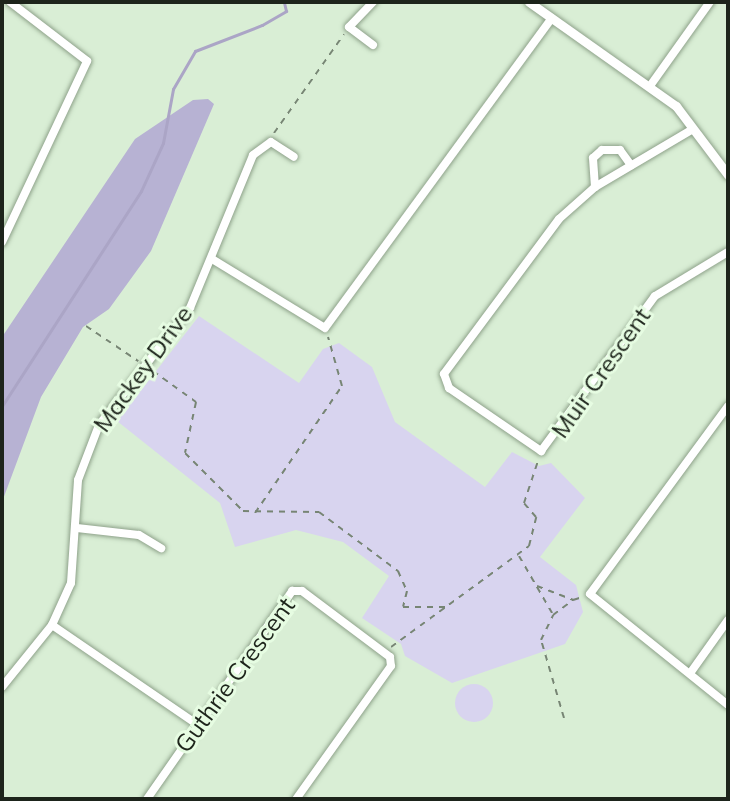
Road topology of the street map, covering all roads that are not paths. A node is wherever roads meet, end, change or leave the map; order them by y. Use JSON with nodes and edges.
{"nodes":[{"id":1,"x":10,"y":2,"type":"edge"},
{"id":2,"x":373,"y":2,"type":"edge"},
{"id":3,"x":529,"y":2,"type":"edge"},
{"id":4,"x":710,"y":2,"type":"edge"},
{"id":5,"x":552,"y":18,"type":"junction"},
{"id":6,"x":373,"y":45,"type":"dead end"},
{"id":7,"x":650,"y":86,"type":"junction"},
{"id":8,"x":693,"y":129,"type":"junction"},
{"id":9,"x":294,"y":157,"type":"dead end"},
{"id":10,"x":631,"y":165,"type":"junction"},
{"id":11,"x":727,"y":171,"type":"edge"},
{"id":12,"x":595,"y":187,"type":"junction"},
{"id":13,"x":2,"y":242,"type":"edge"},
{"id":14,"x":728,"y":252,"type":"edge"},
{"id":15,"x":212,"y":259,"type":"junction"},
{"id":16,"x":728,"y":406,"type":"edge"},
{"id":17,"x":77,"y":528,"type":"junction"},
{"id":18,"x":161,"y":548,"type":"dead end"},
{"id":19,"x":728,"y":620,"type":"edge"},
{"id":20,"x":52,"y":625,"type":"junction"},
{"id":21,"x":691,"y":672,"type":"junction"},
{"id":22,"x":2,"y":687,"type":"edge"},
{"id":23,"x":728,"y":705,"type":"edge"},
{"id":24,"x":198,"y":725,"type":"junction"},
{"id":25,"x":147,"y":799,"type":"edge"},
{"id":26,"x":296,"y":799,"type":"edge"}],
"edges":[{"from":1,"to":13,"type":"street"},
{"from":2,"to":6,"type":"street"},
{"from":3,"to":5,"type":"street"},
{"from":4,"to":7,"type":"street"},
{"from":5,"to":7,"type":"street"},
{"from":5,"to":15,"type":"street"},
{"from":7,"to":8,"type":"street"},
{"from":8,"to":10,"type":"street","name":"Muir Crescent"},
{"from":8,"to":11,"type":"street"},
{"from":9,"to":15,"type":"street","name":"Mackey Drive"},
{"from":10,"to":12,"type":"street","name":"Muir Crescent"},
{"from":10,"to":12,"type":"street"},
{"from":12,"to":14,"type":"street","name":"Muir Crescent"},
{"from":15,"to":17,"type":"street","name":"Mackey Drive"},
{"from":16,"to":21,"type":"street"},
{"from":17,"to":18,"type":"street"},
{"from":17,"to":20,"type":"street","name":"Mackey Drive"},
{"from":19,"to":21,"type":"street"},
{"from":20,"to":22,"type":"street","name":"Mackey Drive"},
{"from":20,"to":24,"type":"street"},
{"from":21,"to":23,"type":"street"},
{"from":24,"to":25,"type":"street","name":"Guthrie Crescent"},
{"from":24,"to":26,"type":"street","name":"Guthrie Crescent"}]}
